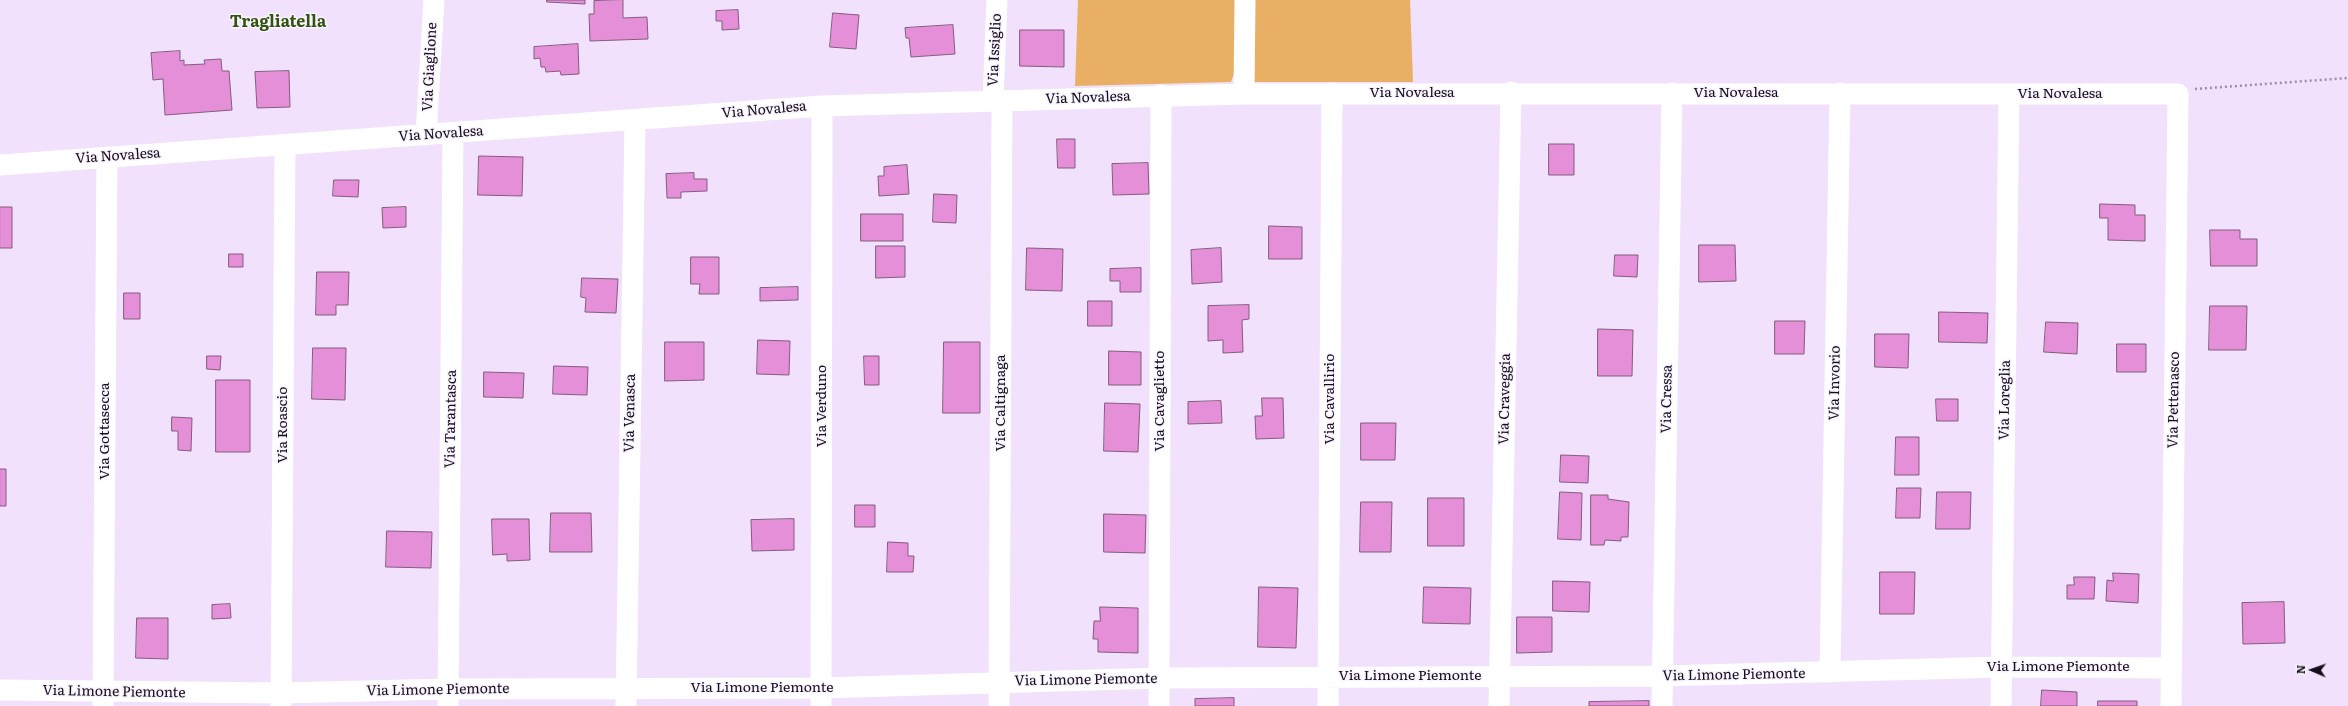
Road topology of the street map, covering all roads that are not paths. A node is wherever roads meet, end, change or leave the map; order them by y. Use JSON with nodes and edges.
{"nodes":[{"id":1,"x":434,"y":0,"type":"edge"},
{"id":2,"x":997,"y":0,"type":"edge"},
{"id":3,"x":1245,"y":0,"type":"edge"},
{"id":4,"x":1511,"y":92,"type":"junction"},
{"id":5,"x":1332,"y":93,"type":"junction"},
{"id":6,"x":1672,"y":93,"type":"junction"},
{"id":7,"x":1840,"y":93,"type":"junction"},
{"id":8,"x":1244,"y":94,"type":"junction"},
{"id":9,"x":2009,"y":94,"type":"junction"},
{"id":10,"x":2178,"y":94,"type":"joint"},
{"id":11,"x":1161,"y":95,"type":"junction"},
{"id":12,"x":998,"y":100,"type":"junction"},
{"id":13,"x":822,"y":106,"type":"junction"},
{"id":14,"x":635,"y":121,"type":"junction"},
{"id":15,"x":453,"y":133,"type":"junction"},
{"id":16,"x":426,"y":134,"type":"junction"},
{"id":17,"x":286,"y":145,"type":"junction"},
{"id":18,"x":107,"y":157,"type":"junction"},
{"id":19,"x":0,"y":165,"type":"edge"},
{"id":20,"x":2002,"y":667,"type":"junction"},
{"id":21,"x":2172,"y":668,"type":"junction"},
{"id":22,"x":1830,"y":672,"type":"junction"},
{"id":23,"x":1500,"y":676,"type":"junction"},
{"id":24,"x":1662,"y":676,"type":"junction"},
{"id":25,"x":1329,"y":677,"type":"junction"},
{"id":26,"x":1160,"y":678,"type":"junction"},
{"id":27,"x":999,"y":682,"type":"junction"},
{"id":28,"x":0,"y":690,"type":"edge"},
{"id":29,"x":626,"y":697,"type":"edge"},
{"id":30,"x":821,"y":697,"type":"edge"},
{"id":31,"x":448,"y":698,"type":"edge"},
{"id":32,"x":103,"y":699,"type":"edge"},
{"id":33,"x":281,"y":700,"type":"edge"},
{"id":34,"x":998,"y":706,"type":"edge"},
{"id":35,"x":1159,"y":706,"type":"edge"},
{"id":36,"x":1328,"y":706,"type":"edge"},
{"id":37,"x":1499,"y":706,"type":"edge"},
{"id":38,"x":1662,"y":706,"type":"edge"},
{"id":39,"x":2001,"y":706,"type":"edge"},
{"id":40,"x":2171,"y":706,"type":"edge"}],
"edges":[{"from":1,"to":16,"type":"street","name":"Via Giaglione"},
{"from":2,"to":12,"type":"street","name":"Via Issiglio"},
{"from":3,"to":8,"type":"street"},
{"from":4,"to":5,"type":"street","name":"Via Novalesa"},
{"from":4,"to":6,"type":"street","name":"Via Novalesa"},
{"from":4,"to":23,"type":"street","name":"Via Craveggia"},
{"from":5,"to":8,"type":"street","name":"Via Novalesa"},
{"from":5,"to":25,"type":"street","name":"Via Cavallirio"},
{"from":6,"to":7,"type":"street","name":"Via Novalesa"},
{"from":6,"to":24,"type":"street","name":"Via Cressa"},
{"from":7,"to":9,"type":"street","name":"Via Novalesa"},
{"from":7,"to":22,"type":"street","name":"Via Invorio"},
{"from":8,"to":11,"type":"street","name":"Via Novalesa"},
{"from":9,"to":10,"type":"street","name":"Via Novalesa"},
{"from":9,"to":20,"type":"street","name":"Via Loreglia"},
{"from":10,"to":21,"type":"street","name":"Via Pettenasco"},
{"from":11,"to":12,"type":"street","name":"Via Novalesa"},
{"from":11,"to":26,"type":"street","name":"Via Cavaglietto"},
{"from":12,"to":13,"type":"street","name":"Via Novalesa"},
{"from":12,"to":27,"type":"street","name":"Via Caltignaga"},
{"from":13,"to":14,"type":"street","name":"Via Novalesa"},
{"from":13,"to":30,"type":"street","name":"Via Verduno"},
{"from":14,"to":15,"type":"street","name":"Via Novalesa"},
{"from":14,"to":29,"type":"street","name":"Via Venasca"},
{"from":15,"to":16,"type":"street","name":"Via Novalesa"},
{"from":15,"to":31,"type":"street","name":"Via Tarantasca"},
{"from":16,"to":17,"type":"street","name":"Via Novalesa"},
{"from":17,"to":18,"type":"street","name":"Via Novalesa"},
{"from":17,"to":33,"type":"street","name":"Via Roascio"},
{"from":18,"to":19,"type":"street","name":"Via Novalesa"},
{"from":18,"to":32,"type":"street","name":"Via Gottasecca"},
{"from":20,"to":21,"type":"street","name":"Via Limone Piemonte"},
{"from":20,"to":22,"type":"street","name":"Via Limone Piemonte"},
{"from":20,"to":39,"type":"street","name":"Via Loreglia"},
{"from":21,"to":40,"type":"street","name":"Via Pettenasco"},
{"from":22,"to":24,"type":"street","name":"Via Limone Piemonte"},
{"from":23,"to":24,"type":"street","name":"Via Limone Piemonte"},
{"from":23,"to":25,"type":"street","name":"Via Limone Piemonte"},
{"from":23,"to":37,"type":"street","name":"Via Craveggia"},
{"from":24,"to":38,"type":"street","name":"Via Cressa"},
{"from":25,"to":26,"type":"street","name":"Via Limone Piemonte"},
{"from":25,"to":36,"type":"street","name":"Via Cavallirio"},
{"from":26,"to":27,"type":"street","name":"Via Limone Piemonte"},
{"from":26,"to":35,"type":"street","name":"Via Cavaglietto"},
{"from":27,"to":30,"type":"street","name":"Via Limone Piemonte"},
{"from":27,"to":34,"type":"street","name":"Via Caltignaga"},
{"from":28,"to":32,"type":"street","name":"Via Limone Piemonte"},
{"from":29,"to":30,"type":"street","name":"Via Limone Piemonte"},
{"from":29,"to":31,"type":"street","name":"Via Limone Piemonte"},
{"from":31,"to":33,"type":"street","name":"Via Limone Piemonte"},
{"from":32,"to":33,"type":"street","name":"Via Limone Piemonte"}]}
